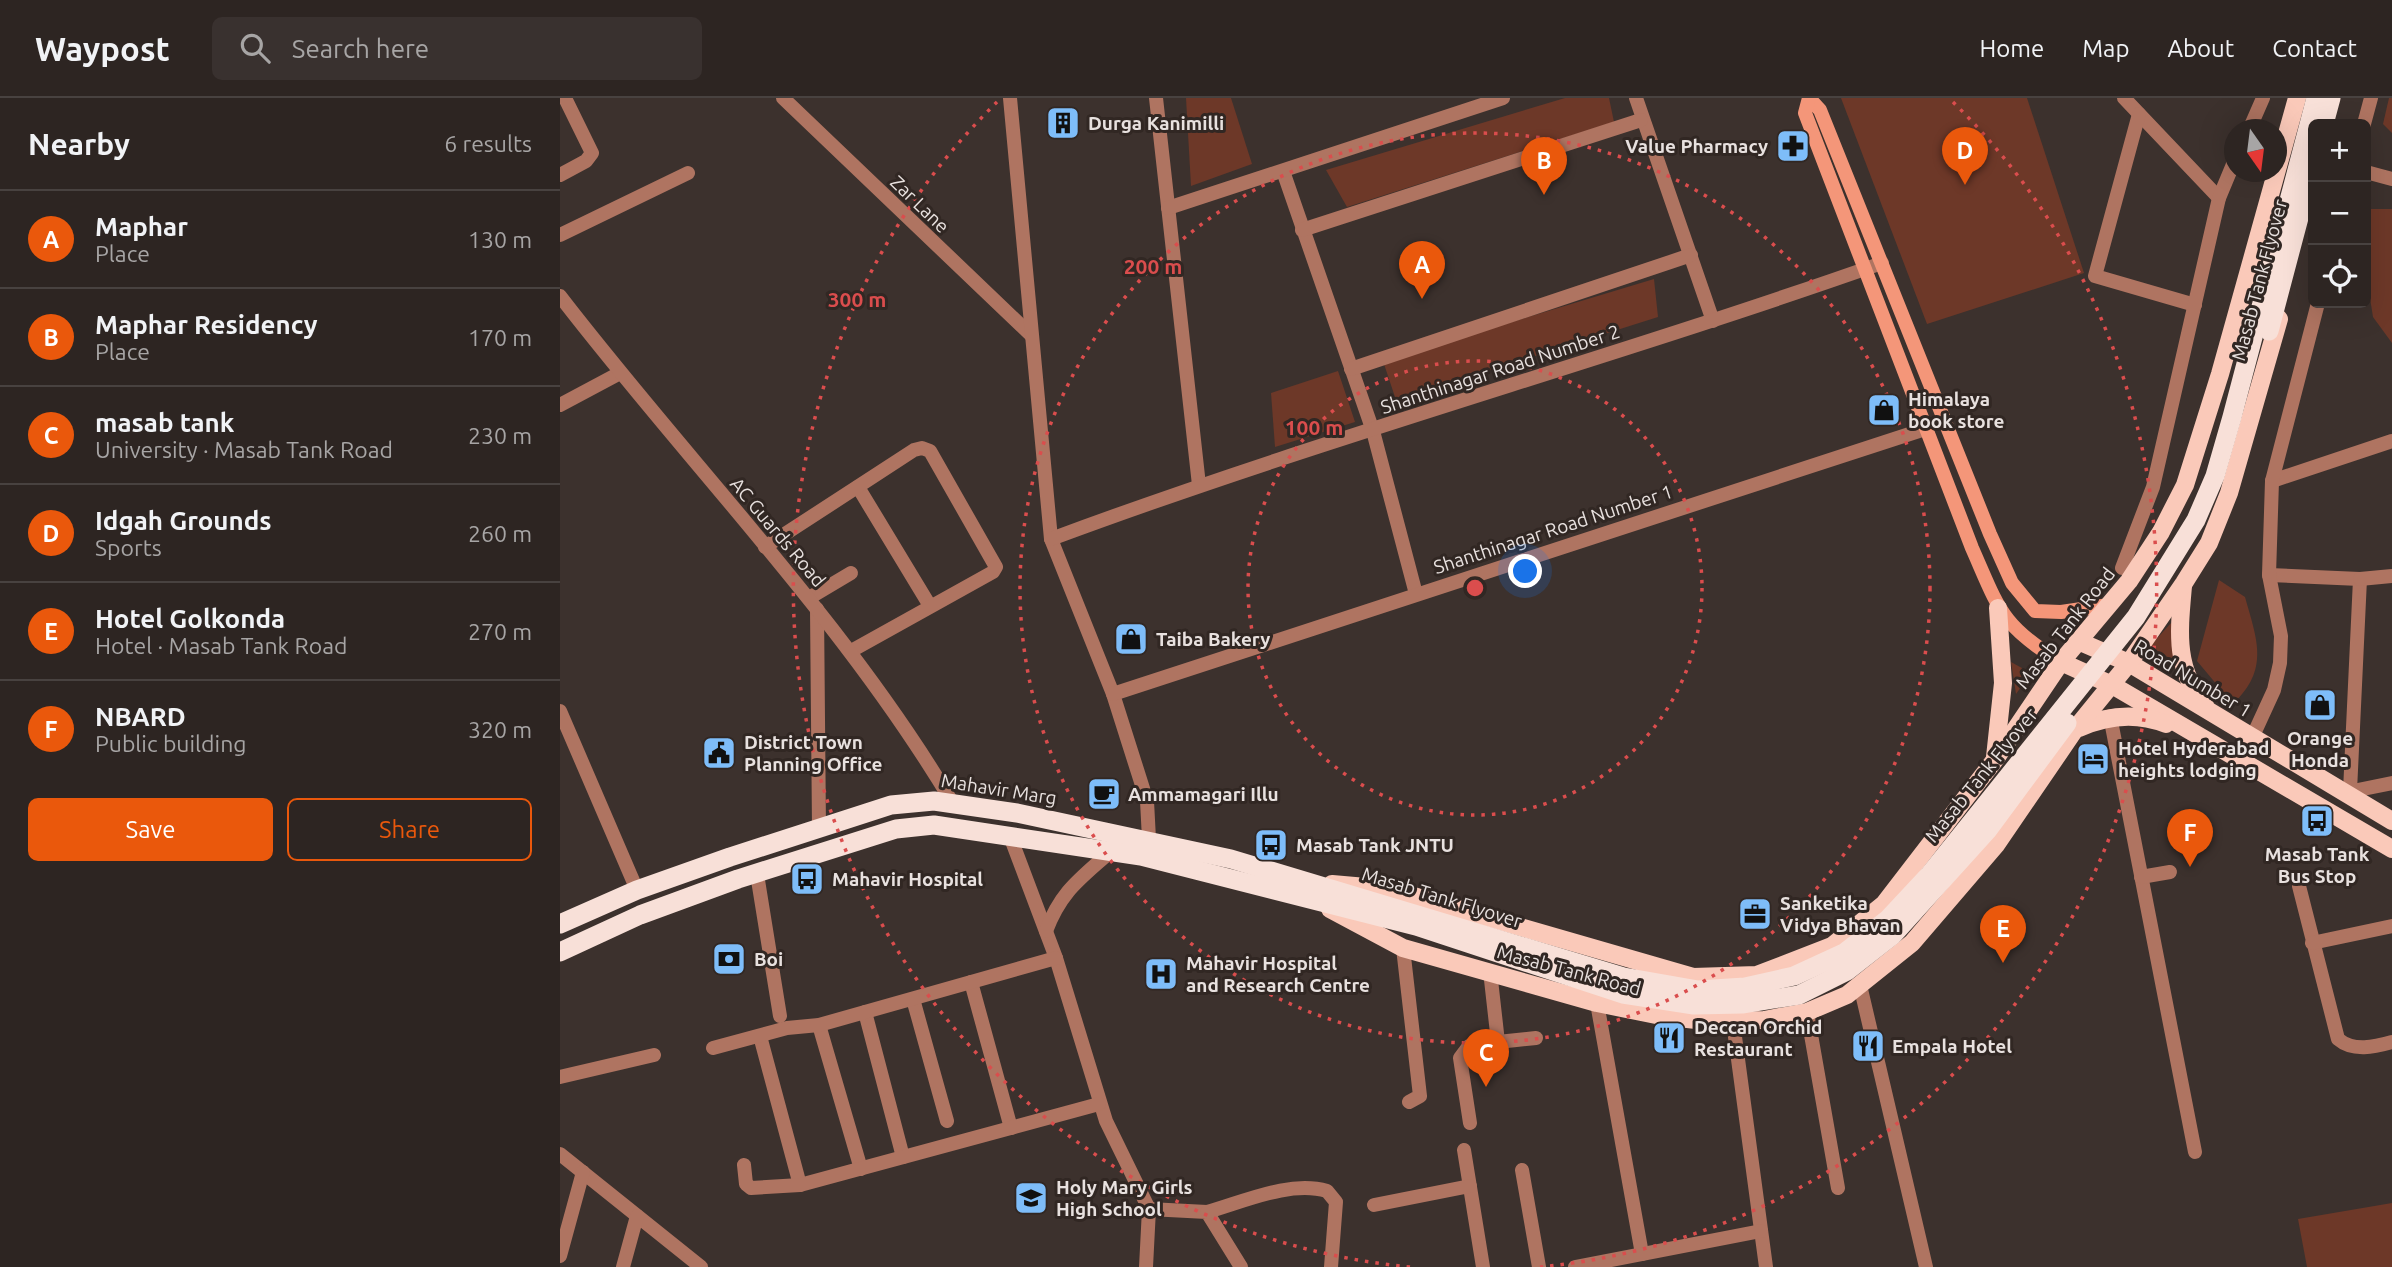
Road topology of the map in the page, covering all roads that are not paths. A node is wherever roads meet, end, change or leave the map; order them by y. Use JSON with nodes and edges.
{"nodes":[{"id":1,"x":565,"y":98,"type":"edge"},
{"id":2,"x":783,"y":98,"type":"edge"},
{"id":3,"x":1010,"y":98,"type":"edge"},
{"id":4,"x":1156,"y":98,"type":"edge"},
{"id":5,"x":1503,"y":98,"type":"edge"},
{"id":6,"x":1636,"y":98,"type":"edge"},
{"id":7,"x":1809,"y":98,"type":"edge"},
{"id":8,"x":2124,"y":98,"type":"edge"},
{"id":9,"x":2263,"y":98,"type":"edge"},
{"id":10,"x":2297,"y":98,"type":"edge"},
{"id":11,"x":2316,"y":98,"type":"edge"},
{"id":12,"x":2331,"y":98,"type":"edge"},
{"id":13,"x":2339,"y":98,"type":"edge"},
{"id":14,"x":2371,"y":98,"type":"edge"},
{"id":15,"x":2139,"y":114,"type":"junction"},
{"id":16,"x":2254,"y":119,"type":"edge"},
{"id":17,"x":2325,"y":119,"type":"edge"},
{"id":18,"x":2334,"y":119,"type":"edge"},
{"id":19,"x":2365,"y":119,"type":"edge"},
{"id":20,"x":1641,"y":120,"type":"junction"},
{"id":21,"x":1283,"y":171,"type":"junction"},
{"id":22,"x":688,"y":173,"type":"dead end"},
{"id":23,"x":2371,"y":173,"type":"edge"},
{"id":24,"x":560,"y":175,"type":"edge"},
{"id":25,"x":2392,"y":179,"type":"edge"},
{"id":26,"x":2226,"y":182,"type":"edge"},
{"id":27,"x":2308,"y":182,"type":"edge"},
{"id":28,"x":2272,"y":191,"type":"junction"},
{"id":29,"x":2308,"y":197,"type":"edge"},
{"id":30,"x":2219,"y":198,"type":"junction"},
{"id":31,"x":1168,"y":208,"type":"junction"},
{"id":32,"x":2308,"y":216,"type":"edge"},
{"id":33,"x":1302,"y":230,"type":"junction"},
{"id":34,"x":560,"y":235,"type":"edge"},
{"id":35,"x":1691,"y":255,"type":"junction"},
{"id":36,"x":1882,"y":263,"type":"junction"},
{"id":37,"x":1867,"y":268,"type":"junction"},
{"id":38,"x":560,"y":296,"type":"edge"},
{"id":39,"x":2195,"y":305,"type":"junction"},
{"id":40,"x":2317,"y":308,"type":"edge"},
{"id":41,"x":1713,"y":321,"type":"junction"},
{"id":42,"x":1031,"y":335,"type":"junction"},
{"id":43,"x":1352,"y":369,"type":"junction"},
{"id":44,"x":620,"y":373,"type":"junction"},
{"id":45,"x":560,"y":405,"type":"edge"},
{"id":46,"x":1926,"y":429,"type":"junction"},
{"id":47,"x":1373,"y":430,"type":"junction"},
{"id":48,"x":2392,"y":441,"type":"edge"},
{"id":49,"x":2272,"y":481,"type":"junction"},
{"id":50,"x":1199,"y":485,"type":"junction"},
{"id":51,"x":858,"y":487,"type":"junction"},
{"id":52,"x":1051,"y":539,"type":"junction"},
{"id":53,"x":765,"y":547,"type":"junction"},
{"id":54,"x":2122,"y":568,"type":"dead end"},
{"id":55,"x":851,"y":573,"type":"dead end"},
{"id":56,"x":2269,"y":575,"type":"junction"},
{"id":57,"x":2392,"y":576,"type":"edge"},
{"id":58,"x":2360,"y":579,"type":"junction"},
{"id":59,"x":2184,"y":583,"type":"junction"},
{"id":60,"x":1416,"y":594,"type":"junction"},
{"id":61,"x":813,"y":603,"type":"junction"},
{"id":62,"x":2109,"y":605,"type":"junction"},
{"id":63,"x":930,"y":606,"type":"junction"},
{"id":64,"x":1998,"y":608,"type":"junction"},
{"id":65,"x":2078,"y":641,"type":"junction"},
{"id":66,"x":851,"y":651,"type":"junction"},
{"id":67,"x":2061,"y":662,"type":"junction"},
{"id":68,"x":2129,"y":663,"type":"junction"},
{"id":69,"x":2112,"y":685,"type":"junction"},
{"id":70,"x":1113,"y":694,"type":"junction"},
{"id":71,"x":560,"y":711,"type":"edge"},
{"id":72,"x":2110,"y":716,"type":"junction"},
{"id":73,"x":2215,"y":716,"type":"junction"},
{"id":74,"x":2076,"y":729,"type":"junction"},
{"id":75,"x":2252,"y":738,"type":"junction"},
{"id":76,"x":2202,"y":739,"type":"junction"},
{"id":77,"x":1994,"y":761,"type":"junction"},
{"id":78,"x":1978,"y":783,"type":"junction"},
{"id":79,"x":2392,"y":783,"type":"edge"},
{"id":80,"x":2347,"y":792,"type":"junction"},
{"id":81,"x":952,"y":802,"type":"junction"},
{"id":82,"x":2020,"y":810,"type":"junction"},
{"id":83,"x":1955,"y":813,"type":"junction"},
{"id":84,"x":2392,"y":821,"type":"edge"},
{"id":85,"x":819,"y":828,"type":"junction"},
{"id":86,"x":1010,"y":836,"type":"junction"},
{"id":87,"x":1149,"y":839,"type":"junction"},
{"id":88,"x":1996,"y":845,"type":"junction"},
{"id":89,"x":2392,"y":849,"type":"edge"},
{"id":90,"x":1110,"y":852,"type":"junction"},
{"id":91,"x":2170,"y":872,"type":"dead end"},
{"id":92,"x":680,"y":874,"type":"junction"},
{"id":93,"x":757,"y":874,"type":"junction"},
{"id":94,"x":2141,"y":877,"type":"junction"},
{"id":95,"x":2298,"y":886,"type":"dead end"},
{"id":96,"x":637,"y":890,"type":"junction"},
{"id":97,"x":1315,"y":891,"type":"junction"},
{"id":98,"x":687,"y":897,"type":"junction"},
{"id":99,"x":1420,"y":920,"type":"junction"},
{"id":100,"x":560,"y":924,"type":"edge"},
{"id":101,"x":2392,"y":926,"type":"edge"},
{"id":102,"x":1046,"y":931,"type":"junction"},
{"id":103,"x":2169,"y":933,"type":"dead end"},
{"id":104,"x":2153,"y":936,"type":"junction"},
{"id":105,"x":2312,"y":943,"type":"junction"},
{"id":106,"x":1403,"y":948,"type":"junction"},
{"id":107,"x":560,"y":951,"type":"edge"},
{"id":108,"x":1056,"y":958,"type":"junction"},
{"id":109,"x":1490,"y":971,"type":"junction"},
{"id":110,"x":971,"y":982,"type":"junction"},
{"id":111,"x":1860,"y":985,"type":"junction"},
{"id":112,"x":913,"y":999,"type":"junction"},
{"id":113,"x":1597,"y":1003,"type":"junction"},
{"id":114,"x":865,"y":1012,"type":"junction"},
{"id":115,"x":1807,"y":1012,"type":"junction"},
{"id":116,"x":780,"y":1016,"type":"dead end"},
{"id":117,"x":1733,"y":1022,"type":"junction"},
{"id":118,"x":819,"y":1025,"type":"junction"},
{"id":119,"x":760,"y":1036,"type":"junction"},
{"id":120,"x":1536,"y":1038,"type":"dead end"},
{"id":121,"x":1498,"y":1042,"type":"junction"},
{"id":122,"x":2392,"y":1042,"type":"edge"},
{"id":123,"x":713,"y":1048,"type":"dead end"},
{"id":124,"x":654,"y":1055,"type":"dead end"},
{"id":125,"x":560,"y":1077,"type":"edge"},
{"id":126,"x":1409,"y":1102,"type":"dead end"},
{"id":127,"x":1100,"y":1104,"type":"junction"},
{"id":128,"x":947,"y":1121,"type":"dead end"},
{"id":129,"x":1470,"y":1122,"type":"dead end"},
{"id":130,"x":1011,"y":1128,"type":"junction"},
{"id":131,"x":1464,"y":1150,"type":"dead end"},
{"id":132,"x":2195,"y":1152,"type":"dead end"},
{"id":133,"x":560,"y":1154,"type":"edge"},
{"id":134,"x":903,"y":1157,"type":"junction"},
{"id":135,"x":744,"y":1166,"type":"dead end"},
{"id":136,"x":860,"y":1169,"type":"junction"},
{"id":137,"x":1522,"y":1170,"type":"dead end"},
{"id":138,"x":583,"y":1172,"type":"junction"},
{"id":139,"x":800,"y":1185,"type":"junction"},
{"id":140,"x":1470,"y":1186,"type":"junction"},
{"id":141,"x":1838,"y":1188,"type":"dead end"},
{"id":142,"x":1374,"y":1205,"type":"dead end"},
{"id":143,"x":1149,"y":1209,"type":"junction"},
{"id":144,"x":1207,"y":1212,"type":"junction"},
{"id":145,"x":637,"y":1216,"type":"junction"},
{"id":146,"x":1761,"y":1231,"type":"junction"},
{"id":147,"x":1642,"y":1254,"type":"junction"},
{"id":148,"x":560,"y":1256,"type":"edge"},
{"id":149,"x":623,"y":1267,"type":"edge"},
{"id":150,"x":701,"y":1267,"type":"edge"},
{"id":151,"x":1146,"y":1267,"type":"edge"},
{"id":152,"x":1241,"y":1267,"type":"edge"},
{"id":153,"x":1331,"y":1267,"type":"edge"},
{"id":154,"x":1483,"y":1267,"type":"edge"},
{"id":155,"x":1539,"y":1267,"type":"edge"},
{"id":156,"x":1576,"y":1267,"type":"edge"},
{"id":157,"x":1766,"y":1267,"type":"edge"},
{"id":158,"x":1926,"y":1267,"type":"edge"}],
"edges":[{"from":1,"to":24,"type":"street"},
{"from":2,"to":42,"type":"street","name":"Zar Lane"},
{"from":3,"to":42,"type":"street"},
{"from":4,"to":31,"type":"street"},
{"from":5,"to":21,"type":"street"},
{"from":6,"to":20,"type":"street"},
{"from":7,"to":36,"type":"main road"},
{"from":7,"to":37,"type":"main road"},
{"from":8,"to":15,"type":"street"},
{"from":9,"to":16,"type":"street"},
{"from":10,"to":28,"type":"main road","name":"Masab Tank Road"},
{"from":11,"to":99,"type":"highway","name":"Masab Tank Flyover"},
{"from":12,"to":17,"type":"highway"},
{"from":13,"to":18,"type":"main road"},
{"from":14,"to":19,"type":"street"},
{"from":15,"to":30,"type":"street"},
{"from":15,"to":39,"type":"street"},
{"from":20,"to":33,"type":"street"},
{"from":20,"to":35,"type":"street"},
{"from":21,"to":31,"type":"street"},
{"from":21,"to":33,"type":"street"},
{"from":22,"to":34,"type":"street"},
{"from":23,"to":25,"type":"street"},
{"from":26,"to":30,"type":"street"},
{"from":27,"to":99,"type":"highway","name":"Masab Tank Flyover"},
{"from":28,"to":29,"type":"main road"},
{"from":28,"to":62,"type":"main road","name":"Masab Tank Road"},
{"from":30,"to":39,"type":"street"},
{"from":31,"to":50,"type":"street"},
{"from":32,"to":59,"type":"main road","name":"Masab Tank Road"},
{"from":33,"to":43,"type":"street"},
{"from":35,"to":41,"type":"street"},
{"from":35,"to":43,"type":"street"},
{"from":36,"to":37,"type":"street","name":"Shanthinagar Road Number 2"},
{"from":36,"to":62,"type":"main road"},
{"from":37,"to":41,"type":"street","name":"Shanthinagar Road Number 2"},
{"from":37,"to":46,"type":"main road"},
{"from":38,"to":44,"type":"street","name":"AC Guards Road"},
{"from":39,"to":54,"type":"street"},
{"from":40,"to":49,"type":"street"},
{"from":41,"to":47,"type":"street","name":"Shanthinagar Road Number 2"},
{"from":42,"to":52,"type":"street"},
{"from":43,"to":47,"type":"street"},
{"from":44,"to":45,"type":"street"},
{"from":44,"to":53,"type":"street","name":"AC Guards Road"},
{"from":46,"to":60,"type":"street","name":"Shanthinagar Road Number 1"},
{"from":46,"to":64,"type":"main road"},
{"from":47,"to":50,"type":"street","name":"Shanthinagar Road Number 2"},
{"from":47,"to":60,"type":"street"},
{"from":48,"to":49,"type":"street"},
{"from":49,"to":56,"type":"street"},
{"from":50,"to":52,"type":"street","name":"Shanthinagar Road Number 2"},
{"from":51,"to":53,"type":"street"},
{"from":51,"to":63,"type":"street"},
{"from":51,"to":63,"type":"street"},
{"from":52,"to":70,"type":"street"},
{"from":53,"to":61,"type":"street","name":"AC Guards Road"},
{"from":55,"to":61,"type":"street"},
{"from":56,"to":58,"type":"street"},
{"from":56,"to":75,"type":"street"},
{"from":57,"to":58,"type":"street"},
{"from":58,"to":80,"type":"street"},
{"from":59,"to":68,"type":"main road","name":"Masab Tank Road"},
{"from":59,"to":73,"type":"main road"},
{"from":60,"to":70,"type":"street","name":"Shanthinagar Road Number 1"},
{"from":61,"to":66,"type":"street","name":"AC Guards Road"},
{"from":61,"to":85,"type":"street"},
{"from":62,"to":65,"type":"main road","name":"Masab Tank Road"},
{"from":63,"to":66,"type":"street"},
{"from":64,"to":67,"type":"main road"},
{"from":64,"to":77,"type":"main road"},
{"from":65,"to":67,"type":"main road","name":"Masab Tank Road"},
{"from":65,"to":68,"type":"main road","name":"Road Number 1"},
{"from":66,"to":81,"type":"street","name":"AC Guards Road"},
{"from":67,"to":69,"type":"main road"},
{"from":67,"to":77,"type":"main road","name":"Masab Tank Road"},
{"from":68,"to":69,"type":"main road","name":"Masab Tank Road"},
{"from":68,"to":73,"type":"main road","name":"Road Number 1"},
{"from":69,"to":74,"type":"main road","name":"Masab Tank Road"},
{"from":69,"to":76,"type":"main road"},
{"from":70,"to":87,"type":"street"},
{"from":71,"to":96,"type":"street"},
{"from":72,"to":74,"type":"main road"},
{"from":72,"to":76,"type":"main road"},
{"from":72,"to":94,"type":"street"},
{"from":73,"to":75,"type":"main road","name":"Road Number 1"},
{"from":74,"to":82,"type":"main road","name":"Masab Tank Road"},
{"from":75,"to":80,"type":"main road","name":"Road Number 1"},
{"from":76,"to":89,"type":"main road"},
{"from":77,"to":78,"type":"main road","name":"Masab Tank Road"},
{"from":78,"to":82,"type":"main road"},
{"from":78,"to":83,"type":"main road","name":"Masab Tank Road"},
{"from":79,"to":80,"type":"street"},
{"from":80,"to":84,"type":"main road","name":"Road Number 1"},
{"from":81,"to":85,"type":"highway","name":"Mahavir Marg"},
{"from":81,"to":87,"type":"highway","name":"Mahavir Marg"},
{"from":82,"to":88,"type":"main road","name":"Masab Tank Road"},
{"from":83,"to":88,"type":"main road"},
{"from":83,"to":97,"type":"main road","name":"Masab Tank Road"},
{"from":85,"to":92,"type":"highway","name":"Mahavir Marg"},
{"from":86,"to":90,"type":"highway"},
{"from":86,"to":93,"type":"highway"},
{"from":86,"to":102,"type":"street"},
{"from":87,"to":97,"type":"highway","name":"Mahavir Marg"},
{"from":88,"to":111,"type":"main road","name":"Masab Tank Road"},
{"from":90,"to":97,"type":"highway"},
{"from":90,"to":102,"type":"street"},
{"from":91,"to":94,"type":"street"},
{"from":92,"to":96,"type":"highway","name":"Mahavir Marg"},
{"from":92,"to":98,"type":"highway"},
{"from":93,"to":98,"type":"highway"},
{"from":93,"to":116,"type":"street"},
{"from":94,"to":104,"type":"street"},
{"from":95,"to":105,"type":"street"},
{"from":96,"to":100,"type":"highway","name":"Mahavir Marg"},
{"from":97,"to":99,"type":"highway","name":"Masab Tank Flyover"},
{"from":97,"to":106,"type":"main road","name":"Masab Tank Road"},
{"from":98,"to":107,"type":"highway"},
{"from":101,"to":105,"type":"street"},
{"from":102,"to":108,"type":"street"},
{"from":103,"to":104,"type":"street"},
{"from":104,"to":132,"type":"street"},
{"from":105,"to":122,"type":"street"},
{"from":106,"to":109,"type":"main road","name":"Masab Tank Road"},
{"from":106,"to":126,"type":"street"},
{"from":108,"to":110,"type":"street"},
{"from":108,"to":127,"type":"street"},
{"from":109,"to":113,"type":"main road","name":"Masab Tank Road"},
{"from":109,"to":121,"type":"street"},
{"from":110,"to":112,"type":"street"},
{"from":110,"to":130,"type":"street"},
{"from":111,"to":115,"type":"main road","name":"Masab Tank Road"},
{"from":111,"to":158,"type":"street"},
{"from":112,"to":114,"type":"street"},
{"from":112,"to":128,"type":"street"},
{"from":113,"to":117,"type":"main road","name":"Masab Tank Road"},
{"from":113,"to":147,"type":"street"},
{"from":114,"to":118,"type":"street"},
{"from":114,"to":134,"type":"street"},
{"from":115,"to":117,"type":"main road","name":"Masab Tank Road"},
{"from":115,"to":141,"type":"street"},
{"from":117,"to":146,"type":"street"},
{"from":118,"to":119,"type":"street"},
{"from":118,"to":136,"type":"street"},
{"from":119,"to":123,"type":"street"},
{"from":119,"to":139,"type":"street"},
{"from":120,"to":121,"type":"street"},
{"from":121,"to":129,"type":"street"},
{"from":124,"to":125,"type":"street"},
{"from":127,"to":130,"type":"street"},
{"from":127,"to":143,"type":"street"},
{"from":130,"to":134,"type":"street"},
{"from":131,"to":140,"type":"street"},
{"from":133,"to":138,"type":"street"},
{"from":134,"to":136,"type":"street"},
{"from":135,"to":139,"type":"street"},
{"from":136,"to":139,"type":"street"},
{"from":137,"to":155,"type":"street"},
{"from":138,"to":145,"type":"street"},
{"from":138,"to":148,"type":"street"},
{"from":140,"to":142,"type":"street"},
{"from":140,"to":154,"type":"street"},
{"from":143,"to":144,"type":"street"},
{"from":143,"to":151,"type":"street"},
{"from":144,"to":152,"type":"street"},
{"from":144,"to":153,"type":"street"},
{"from":145,"to":149,"type":"street"},
{"from":145,"to":150,"type":"street"},
{"from":146,"to":147,"type":"street"},
{"from":146,"to":157,"type":"street"},
{"from":147,"to":156,"type":"street"}]}
